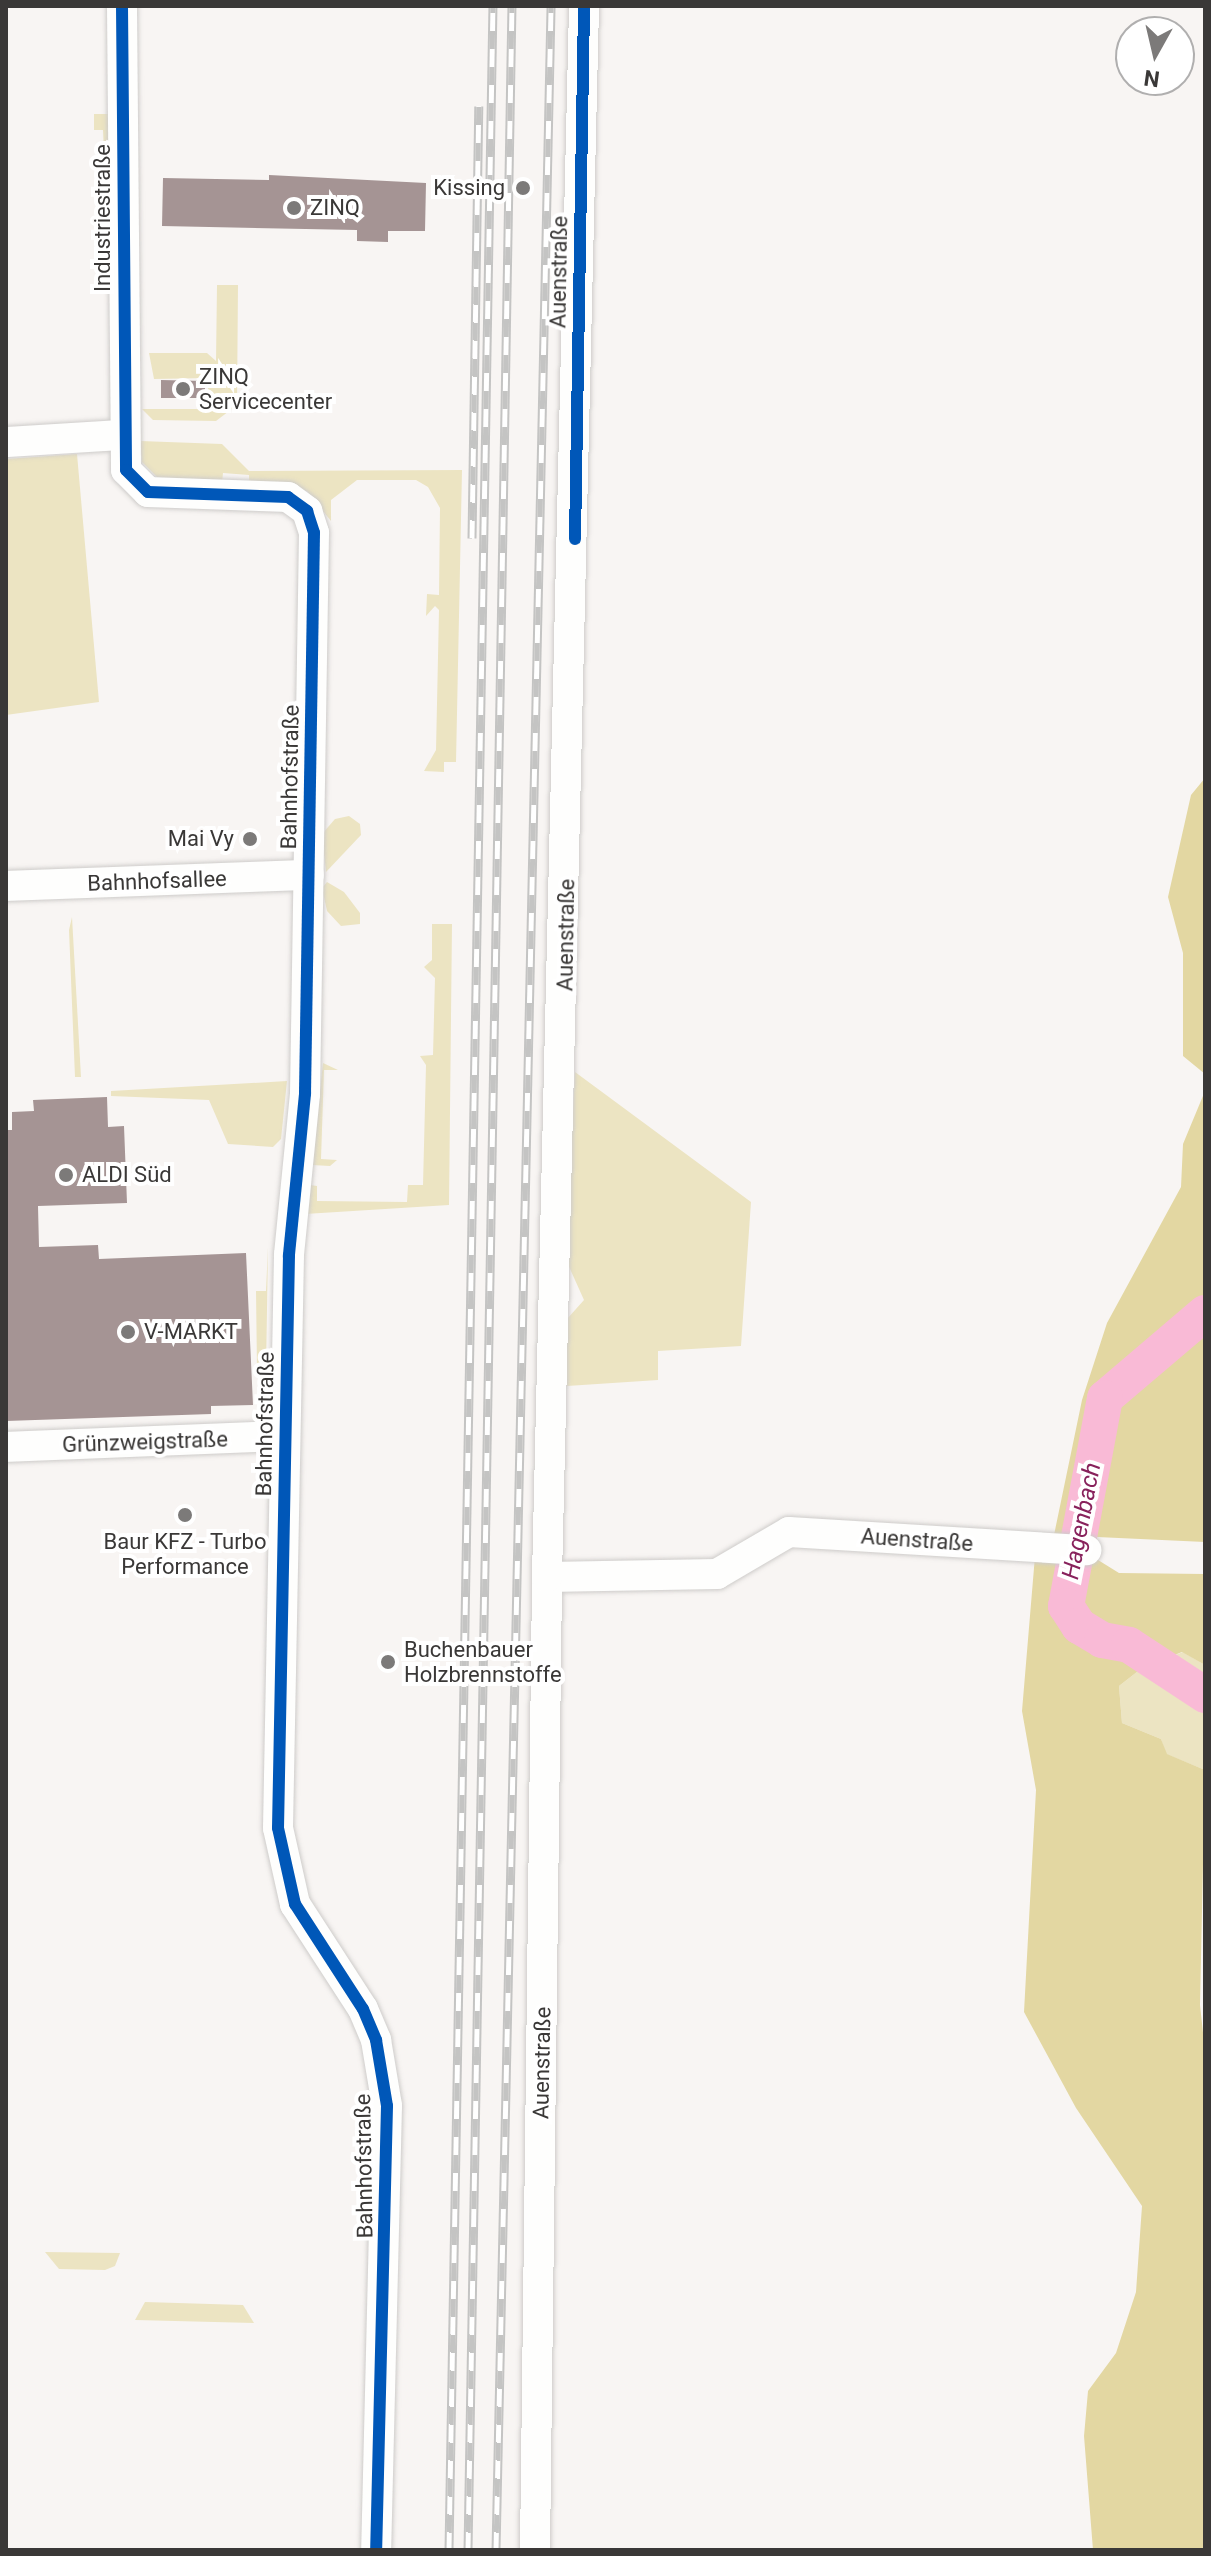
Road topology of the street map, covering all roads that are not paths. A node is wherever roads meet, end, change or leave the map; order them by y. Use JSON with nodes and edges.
{"nodes":[{"id":1,"x":122,"y":6,"type":"edge"},
{"id":2,"x":584,"y":6,"type":"edge"},
{"id":3,"x":122,"y":432,"type":"junction"},
{"id":4,"x":6,"y":442,"type":"edge"},
{"id":5,"x":309,"y":875,"type":"junction"},
{"id":6,"x":6,"y":886,"type":"edge"},
{"id":7,"x":284,"y":1436,"type":"junction"},
{"id":8,"x":6,"y":1447,"type":"edge"},
{"id":9,"x":1072,"y":1549,"type":"dead end"},
{"id":10,"x":547,"y":1577,"type":"junction"},
{"id":11,"x":376,"y":2550,"type":"edge"},
{"id":12,"x":535,"y":2550,"type":"edge"}],
"edges":[{"from":1,"to":3,"type":"street","name":"Industriestraße"},
{"from":2,"to":10,"type":"street","name":"Auenstraße"},
{"from":3,"to":4,"type":"street"},
{"from":3,"to":5,"type":"street","name":"Bahnhofstraße"},
{"from":5,"to":6,"type":"street","name":"Bahnhofsallee"},
{"from":5,"to":7,"type":"street","name":"Bahnhofstraße"},
{"from":7,"to":8,"type":"street","name":"Grünzweigstraße"},
{"from":7,"to":11,"type":"street","name":"Bahnhofstraße"},
{"from":9,"to":10,"type":"street","name":"Auenstraße"},
{"from":10,"to":12,"type":"street","name":"Auenstraße"}]}
